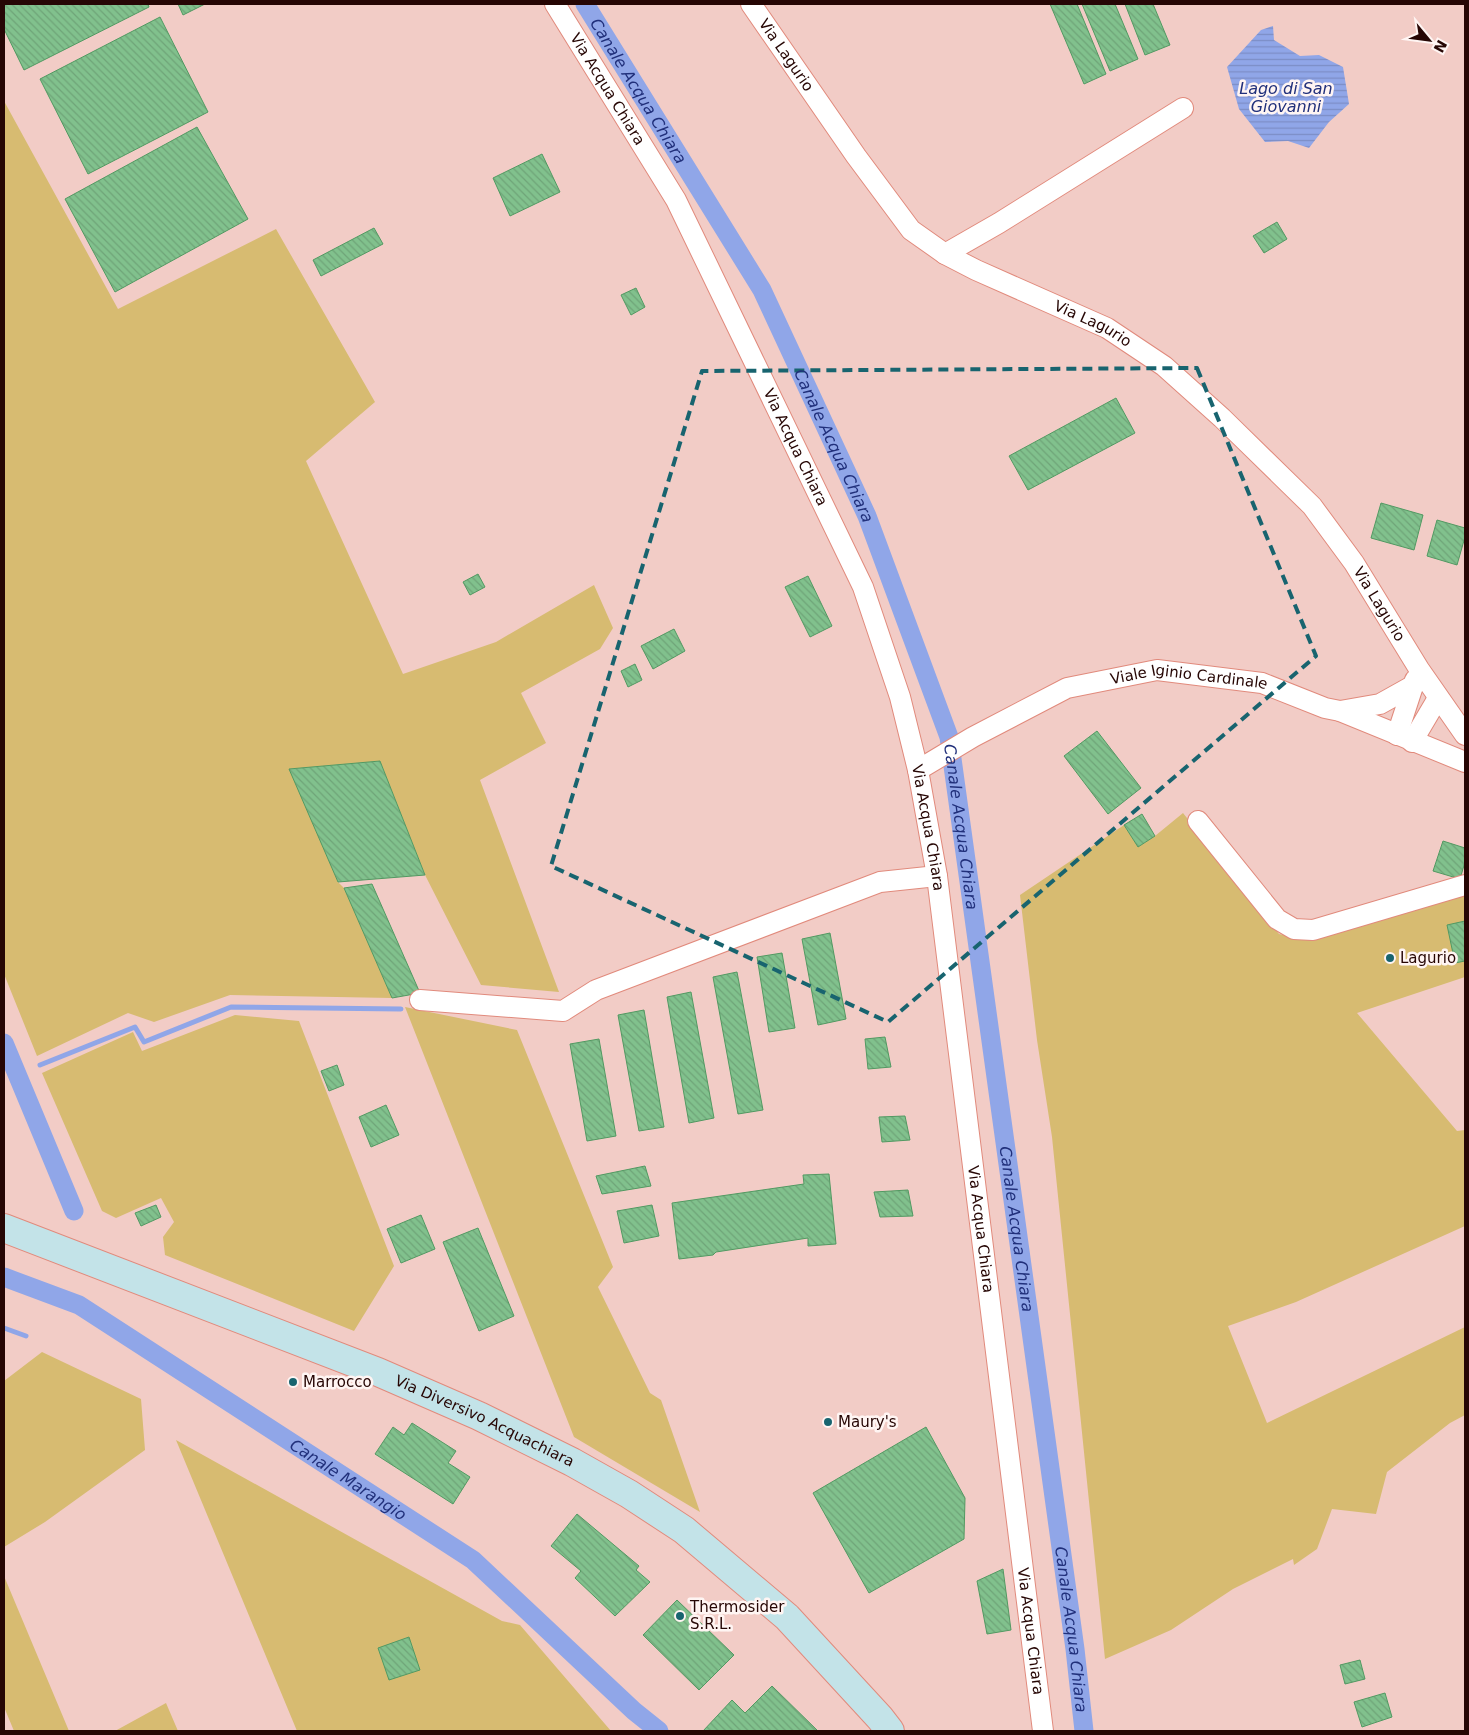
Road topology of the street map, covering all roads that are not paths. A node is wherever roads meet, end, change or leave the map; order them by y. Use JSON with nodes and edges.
{"nodes":[{"id":1,"x":555,"y":4,"type":"edge"},
{"id":2,"x":751,"y":4,"type":"edge"},
{"id":3,"x":1183,"y":108,"type":"dead end"},
{"id":4,"x":945,"y":254,"type":"junction"},
{"id":5,"x":1417,"y":677,"type":"junction"},
{"id":6,"x":1438,"y":698,"type":"junction"},
{"id":7,"x":1340,"y":711,"type":"junction"},
{"id":8,"x":1465,"y":735,"type":"edge"},
{"id":9,"x":1405,"y":738,"type":"junction"},
{"id":10,"x":1465,"y":762,"type":"edge"},
{"id":11,"x":927,"y":765,"type":"junction"},
{"id":12,"x":1198,"y":821,"type":"dead end"},
{"id":13,"x":937,"y":876,"type":"junction"},
{"id":14,"x":1465,"y":885,"type":"edge"},
{"id":15,"x":420,"y":1000,"type":"dead end"},
{"id":16,"x":4,"y":1228,"type":"edge"},
{"id":17,"x":890,"y":1731,"type":"edge"},
{"id":18,"x":1043,"y":1731,"type":"edge"}],
"edges":[{"from":1,"to":11,"type":"street","name":"Via Acqua Chiara"},
{"from":2,"to":4,"type":"street","name":"Via Lagurio"},
{"from":3,"to":4,"type":"street"},
{"from":4,"to":5,"type":"street","name":"Via Lagurio"},
{"from":5,"to":6,"type":"street","name":"Via Lagurio"},
{"from":5,"to":7,"type":"street"},
{"from":5,"to":9,"type":"street"},
{"from":6,"to":8,"type":"street","name":"Via Lagurio"},
{"from":6,"to":9,"type":"street"},
{"from":7,"to":9,"type":"street","name":"Viale Iginio Cardinale"},
{"from":7,"to":11,"type":"street","name":"Viale Iginio Cardinale"},
{"from":9,"to":10,"type":"street","name":"Viale Iginio Cardinale"},
{"from":11,"to":13,"type":"street","name":"Via Acqua Chiara"},
{"from":12,"to":14,"type":"street"},
{"from":13,"to":15,"type":"street"},
{"from":13,"to":18,"type":"street","name":"Via Acqua Chiara"},
{"from":16,"to":17,"type":"main road","name":"Via Diversivo Acquachiara"}]}
